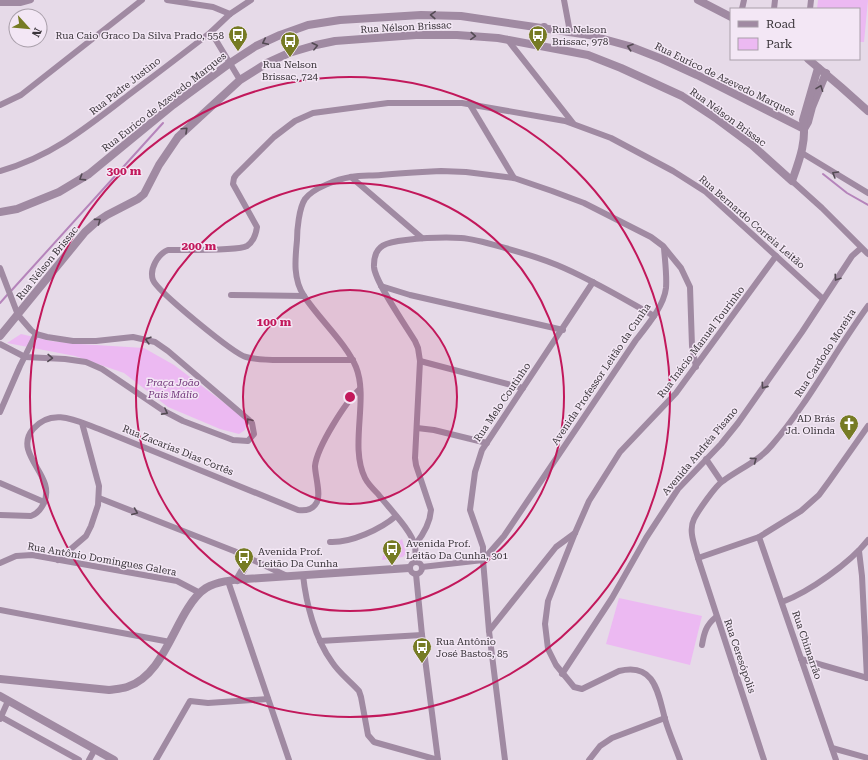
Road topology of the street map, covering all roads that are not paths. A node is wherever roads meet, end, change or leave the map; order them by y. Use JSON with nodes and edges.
{"nodes":[{"id":1,"x":31,"y":0,"type":"edge"},
{"id":2,"x":142,"y":0,"type":"edge"},
{"id":3,"x":167,"y":0,"type":"edge"},
{"id":4,"x":251,"y":0,"type":"edge"},
{"id":5,"x":564,"y":0,"type":"edge"},
{"id":6,"x":698,"y":0,"type":"edge"},
{"id":7,"x":0,"y":3,"type":"edge"},
{"id":8,"x":230,"y":14,"type":"junction"},
{"id":9,"x":730,"y":16,"type":"edge"},
{"id":10,"x":544,"y":28,"type":"junction"},
{"id":11,"x":211,"y":32,"type":"junction"},
{"id":12,"x":570,"y":32,"type":"junction"},
{"id":13,"x":507,"y":39,"type":"junction"},
{"id":14,"x":540,"y":45,"type":"junction"},
{"id":15,"x":809,"y":60,"type":"edge"},
{"id":16,"x":230,"y":63,"type":"junction"},
{"id":17,"x":818,"y":68,"type":"junction"},
{"id":18,"x":826,"y":73,"type":"junction"},
{"id":19,"x":240,"y":80,"type":"junction"},
{"id":20,"x":469,"y":103,"type":"junction"},
{"id":21,"x":0,"y":106,"type":"edge"},
{"id":22,"x":868,"y":111,"type":"edge"},
{"id":23,"x":572,"y":123,"type":"junction"},
{"id":24,"x":804,"y":129,"type":"junction"},
{"id":25,"x":802,"y":153,"type":"junction"},
{"id":26,"x":0,"y":171,"type":"edge"},
{"id":27,"x":351,"y":177,"type":"junction"},
{"id":28,"x":514,"y":178,"type":"junction"},
{"id":29,"x":792,"y":181,"type":"junction"},
{"id":30,"x":868,"y":193,"type":"edge"},
{"id":31,"x":0,"y":212,"type":"edge"},
{"id":32,"x":422,"y":238,"type":"junction"},
{"id":33,"x":663,"y":246,"type":"junction"},
{"id":34,"x":861,"y":248,"type":"junction"},
{"id":35,"x":868,"y":254,"type":"edge"},
{"id":36,"x":776,"y":256,"type":"junction"},
{"id":37,"x":0,"y":268,"type":"edge"},
{"id":38,"x":593,"y":282,"type":"junction"},
{"id":39,"x":381,"y":286,"type":"junction"},
{"id":40,"x":231,"y":295,"type":"dead end"},
{"id":41,"x":304,"y":296,"type":"junction"},
{"id":42,"x":823,"y":299,"type":"junction"},
{"id":43,"x":868,"y":306,"type":"edge"},
{"id":44,"x":18,"y":315,"type":"junction"},
{"id":45,"x":654,"y":316,"type":"junction"},
{"id":46,"x":562,"y":330,"type":"junction"},
{"id":47,"x":36,"y":334,"type":"junction"},
{"id":48,"x":0,"y":336,"type":"edge"},
{"id":49,"x":0,"y":344,"type":"edge"},
{"id":50,"x":25,"y":357,"type":"junction"},
{"id":51,"x":353,"y":360,"type":"junction"},
{"id":52,"x":420,"y":361,"type":"junction"},
{"id":53,"x":696,"y":366,"type":"junction"},
{"id":54,"x":523,"y":388,"type":"junction"},
{"id":55,"x":360,"y":389,"type":"junction"},
{"id":56,"x":0,"y":412,"type":"edge"},
{"id":57,"x":82,"y":422,"type":"junction"},
{"id":58,"x":868,"y":426,"type":"edge"},
{"id":59,"x":417,"y":428,"type":"junction"},
{"id":60,"x":487,"y":443,"type":"junction"},
{"id":61,"x":706,"y":459,"type":"junction"},
{"id":62,"x":721,"y":482,"type":"junction"},
{"id":63,"x":0,"y":483,"type":"edge"},
{"id":64,"x":99,"y":498,"type":"junction"},
{"id":65,"x":44,"y":502,"type":"junction"},
{"id":66,"x":0,"y":515,"type":"edge"},
{"id":67,"x":396,"y":516,"type":"junction"},
{"id":68,"x":575,"y":534,"type":"junction"},
{"id":69,"x":759,"y":537,"type":"junction"},
{"id":70,"x":868,"y":540,"type":"edge"},
{"id":71,"x":330,"y":542,"type":"dead end"},
{"id":72,"x":415,"y":545,"type":"junction"},
{"id":73,"x":859,"y":551,"type":"junction"},
{"id":74,"x":246,"y":556,"type":"junction"},
{"id":75,"x":698,"y":558,"type":"junction"},
{"id":76,"x":58,"y":560,"type":"junction"},
{"id":77,"x":483,"y":560,"type":"junction"},
{"id":78,"x":416,"y":561,"type":"junction"},
{"id":79,"x":0,"y":563,"type":"edge"},
{"id":80,"x":422,"y":567,"type":"junction"},
{"id":81,"x":409,"y":568,"type":"junction"},
{"id":82,"x":416,"y":574,"type":"junction"},
{"id":83,"x":303,"y":575,"type":"junction"},
{"id":84,"x":288,"y":576,"type":"junction"},
{"id":85,"x":232,"y":581,"type":"junction"},
{"id":86,"x":200,"y":593,"type":"junction"},
{"id":87,"x":782,"y":602,"type":"junction"},
{"id":88,"x":0,"y":610,"type":"edge"},
{"id":89,"x":716,"y":617,"type":"junction"},
{"id":90,"x":489,"y":631,"type":"junction"},
{"id":91,"x":422,"y":635,"type":"junction"},
{"id":92,"x":320,"y":641,"type":"junction"},
{"id":93,"x":170,"y":642,"type":"junction"},
{"id":94,"x":702,"y":645,"type":"dead end"},
{"id":95,"x":801,"y":659,"type":"junction"},
{"id":96,"x":562,"y":674,"type":"junction"},
{"id":97,"x":867,"y":678,"type":"edge"},
{"id":98,"x":0,"y":679,"type":"edge"},
{"id":99,"x":0,"y":696,"type":"edge"},
{"id":100,"x":268,"y":699,"type":"junction"},
{"id":101,"x":8,"y":701,"type":"junction"},
{"id":102,"x":1,"y":718,"type":"edge"},
{"id":103,"x":665,"y":718,"type":"junction"},
{"id":104,"x":832,"y":748,"type":"junction"},
{"id":105,"x":95,"y":749,"type":"junction"},
{"id":106,"x":868,"y":758,"type":"edge"},
{"id":107,"x":79,"y":760,"type":"edge"},
{"id":108,"x":89,"y":760,"type":"edge"},
{"id":109,"x":114,"y":760,"type":"edge"},
{"id":110,"x":156,"y":760,"type":"edge"},
{"id":111,"x":289,"y":760,"type":"edge"},
{"id":112,"x":438,"y":760,"type":"edge"},
{"id":113,"x":505,"y":760,"type":"edge"},
{"id":114,"x":589,"y":760,"type":"edge"},
{"id":115,"x":680,"y":760,"type":"edge"},
{"id":116,"x":764,"y":760,"type":"edge"},
{"id":117,"x":836,"y":760,"type":"edge"}],
"edges":[{"from":1,"to":7,"type":"street"},
{"from":2,"to":21,"type":"street"},
{"from":3,"to":8,"type":"street"},
{"from":4,"to":8,"type":"street","name":"Rua Padre Justino"},
{"from":5,"to":12,"type":"street"},
{"from":6,"to":9,"type":"street"},
{"from":8,"to":11,"type":"street","name":"Rua Padre Justino"},
{"from":10,"to":12,"type":"street","name":"Rua Eurico de Azevedo Marques"},
{"from":10,"to":14,"type":"street"},
{"from":10,"to":16,"type":"street","name":"Rua Eurico de Azevedo Marques","one_way":true},
{"from":11,"to":16,"type":"street"},
{"from":11,"to":26,"type":"street","name":"Rua Padre Justino"},
{"from":24,"to":12,"type":"street","name":"Rua Eurico de Azevedo Marques","one_way":true},
{"from":13,"to":14,"type":"street","name":"Rua Nélson Brissac"},
{"from":19,"to":13,"type":"street","name":"Rua Nélson Brissac","one_way":true},
{"from":13,"to":23,"type":"street"},
{"from":14,"to":29,"type":"street","name":"Rua Nélson Brissac"},
{"from":15,"to":17,"type":"street"},
{"from":16,"to":19,"type":"street"},
{"from":16,"to":31,"type":"street","name":"Rua Eurico de Azevedo Marques","one_way":true},
{"from":17,"to":18,"type":"street"},
{"from":17,"to":24,"type":"street"},
{"from":18,"to":22,"type":"street"},
{"from":24,"to":18,"type":"street","one_way":true},
{"from":44,"to":19,"type":"street","name":"Rua Nélson Brissac","one_way":true},
{"from":20,"to":23,"type":"street","name":"Rua Bernardo Correia Leitão"},
{"from":20,"to":28,"type":"street"},
{"from":20,"to":51,"type":"street","name":"Rua Bernardo Correia Leitão"},
{"from":23,"to":36,"type":"street","name":"Rua Bernardo Correia Leitão"},
{"from":24,"to":25,"type":"street"},
{"from":25,"to":29,"type":"street"},
{"from":30,"to":25,"type":"street","one_way":true},
{"from":27,"to":28,"type":"street"},
{"from":27,"to":32,"type":"street"},
{"from":27,"to":41,"type":"street"},
{"from":28,"to":33,"type":"street"},
{"from":29,"to":34,"type":"street","name":"Rua Nélson Brissac"},
{"from":32,"to":38,"type":"street"},
{"from":32,"to":39,"type":"street"},
{"from":33,"to":45,"type":"street","name":"Avenida Professor Leitão da Cunha"},
{"from":33,"to":53,"type":"street"},
{"from":34,"to":35,"type":"street","name":"Rua Nélson Brissac"},
{"from":34,"to":42,"type":"street","name":"Avenida Andréa Pisano","one_way":true},
{"from":36,"to":42,"type":"street","name":"Rua Bernardo Correia Leitão"},
{"from":36,"to":53,"type":"street","name":"Rua Inácio Manuel Tourinho"},
{"from":37,"to":44,"type":"street"},
{"from":38,"to":45,"type":"street"},
{"from":38,"to":46,"type":"street","name":"Rua Melo Coutinho"},
{"from":39,"to":46,"type":"street"},
{"from":39,"to":52,"type":"street"},
{"from":40,"to":41,"type":"street"},
{"from":41,"to":51,"type":"street"},
{"from":42,"to":61,"type":"street","name":"Avenida Andréa Pisano","one_way":true},
{"from":62,"to":43,"type":"street","name":"Rua Cardodo Moreira","one_way":true},
{"from":44,"to":47,"type":"street"},
{"from":44,"to":48,"type":"street","name":"Rua Nélson Brissac"},
{"from":45,"to":77,"type":"street","name":"Avenida Professor Leitão da Cunha"},
{"from":46,"to":54,"type":"street","name":"Rua Melo Coutinho"},
{"from":47,"to":50,"type":"street"},
{"from":50,"to":47,"type":"street","one_way":true},
{"from":49,"to":50,"type":"street"},
{"from":50,"to":56,"type":"street"},
{"from":51,"to":55,"type":"street"},
{"from":52,"to":54,"type":"street"},
{"from":52,"to":59,"type":"street"},
{"from":53,"to":68,"type":"street","name":"Rua Inácio Manuel Tourinho"},
{"from":54,"to":60,"type":"street","name":"Rua Melo Coutinho"},
{"from":55,"to":57,"type":"street","name":"Rua Zacarias Dias Cortês"},
{"from":55,"to":67,"type":"street"},
{"from":57,"to":64,"type":"street"},
{"from":57,"to":65,"type":"street","name":"Rua Zacarias Dias Cortês"},
{"from":58,"to":69,"type":"street"},
{"from":59,"to":60,"type":"street"},
{"from":59,"to":72,"type":"street"},
{"from":60,"to":77,"type":"street","name":"Rua Melo Coutinho"},
{"from":61,"to":62,"type":"street"},
{"from":61,"to":96,"type":"street","name":"Avenida Andréa Pisano"},
{"from":62,"to":75,"type":"street","name":"Rua Cardodo Moreira"},
{"from":63,"to":65,"type":"street"},
{"from":64,"to":74,"type":"street","one_way":true},
{"from":64,"to":76,"type":"street"},
{"from":65,"to":66,"type":"street"},
{"from":67,"to":71,"type":"street"},
{"from":67,"to":72,"type":"street"},
{"from":68,"to":90,"type":"street"},
{"from":68,"to":96,"type":"street","name":"Rua Inácio Manuel Tourinho"},
{"from":69,"to":75,"type":"street"},
{"from":69,"to":87,"type":"street","name":"Rua Chimarrão"},
{"from":70,"to":73,"type":"street"},
{"from":72,"to":78,"type":"street"},
{"from":73,"to":87,"type":"street"},
{"from":73,"to":97,"type":"street"},
{"from":74,"to":84,"type":"street"},
{"from":74,"to":85,"type":"street"},
{"from":75,"to":89,"type":"street","name":"Rua Ceresópolis"},
{"from":76,"to":79,"type":"street","name":"Rua Antônio Domingues Galera"},
{"from":76,"to":86,"type":"street","name":"Rua Antônio Domingues Galera"},
{"from":77,"to":80,"type":"street"},
{"from":77,"to":90,"type":"street","name":"Rua Melo Coutinho"},
{"from":78,"to":80,"type":"street"},
{"from":78,"to":81,"type":"street"},
{"from":80,"to":82,"type":"street"},
{"from":81,"to":82,"type":"street"},
{"from":81,"to":83,"type":"street"},
{"from":82,"to":91,"type":"street"},
{"from":83,"to":84,"type":"street"},
{"from":83,"to":92,"type":"street"},
{"from":84,"to":85,"type":"street"},
{"from":85,"to":86,"type":"street"},
{"from":85,"to":100,"type":"street"},
{"from":86,"to":93,"type":"street"},
{"from":87,"to":95,"type":"street","name":"Rua Chimarrão"},
{"from":88,"to":93,"type":"street"},
{"from":89,"to":94,"type":"street"},
{"from":89,"to":116,"type":"street","name":"Rua Ceresópolis"},
{"from":90,"to":113,"type":"street","name":"Rua Melo Coutinho"},
{"from":91,"to":92,"type":"street"},
{"from":91,"to":112,"type":"street"},
{"from":92,"to":112,"type":"street"},
{"from":93,"to":98,"type":"street"},
{"from":95,"to":97,"type":"street"},
{"from":95,"to":104,"type":"street","name":"Rua Chimarrão"},
{"from":96,"to":103,"type":"street","name":"Rua Inácio Manuel Tourinho"},
{"from":99,"to":101,"type":"street"},
{"from":100,"to":110,"type":"street"},
{"from":100,"to":111,"type":"street"},
{"from":101,"to":102,"type":"street"},
{"from":101,"to":105,"type":"street"},
{"from":102,"to":107,"type":"street"},
{"from":103,"to":114,"type":"street"},
{"from":103,"to":115,"type":"street","name":"Rua Inácio Manuel Tourinho"},
{"from":104,"to":106,"type":"street"},
{"from":104,"to":117,"type":"street","name":"Rua Chimarrão"},
{"from":105,"to":108,"type":"street"},
{"from":105,"to":109,"type":"street"}]}
